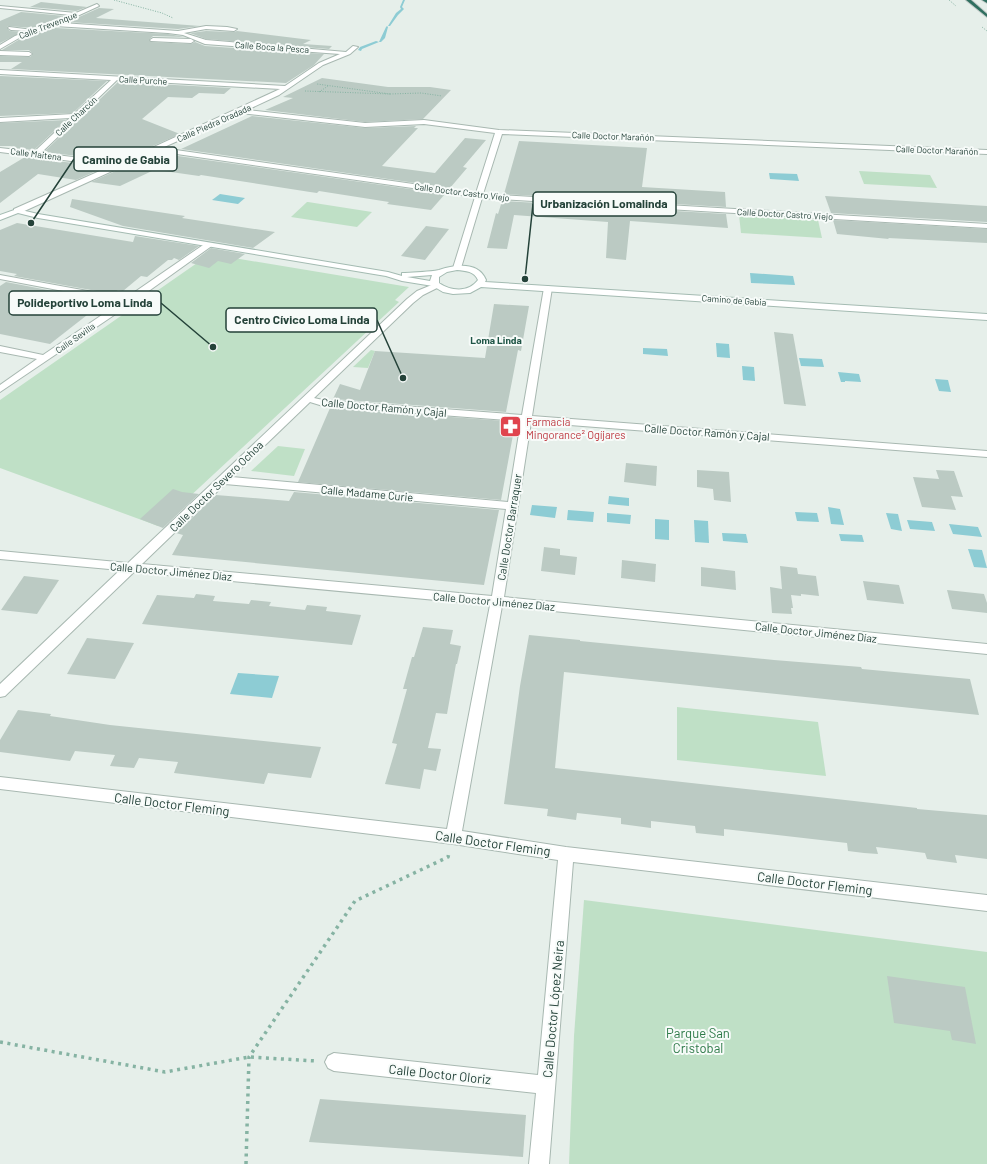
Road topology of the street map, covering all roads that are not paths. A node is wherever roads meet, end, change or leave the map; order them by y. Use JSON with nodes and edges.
{"nodes":[{"id":1,"x":968,"y":0,"type":"edge"},
{"id":2,"x":984,"y":0,"type":"edge"},
{"id":3,"x":987,"y":2,"type":"edge"},
{"id":4,"x":97,"y":5,"type":"dead end"},
{"id":5,"x":0,"y":7,"type":"edge"},
{"id":6,"x":78,"y":14,"type":"junction"},
{"id":7,"x":987,"y":16,"type":"edge"},
{"id":8,"x":55,"y":24,"type":"junction"},
{"id":9,"x":11,"y":28,"type":"dead end"},
{"id":10,"x":234,"y":29,"type":"dead end"},
{"id":11,"x":34,"y":30,"type":"junction"},
{"id":12,"x":178,"y":33,"type":"junction"},
{"id":13,"x":153,"y":40,"type":"dead end"},
{"id":14,"x":196,"y":40,"type":"junction"},
{"id":15,"x":0,"y":47,"type":"edge"},
{"id":16,"x":355,"y":47,"type":"dead end"},
{"id":17,"x":0,"y":53,"type":"edge"},
{"id":18,"x":348,"y":53,"type":"junction"},
{"id":19,"x":29,"y":54,"type":"dead end"},
{"id":20,"x":0,"y":72,"type":"edge"},
{"id":21,"x":116,"y":78,"type":"junction"},
{"id":22,"x":286,"y":89,"type":"junction"},
{"id":23,"x":240,"y":111,"type":"junction"},
{"id":24,"x":76,"y":116,"type":"junction"},
{"id":25,"x":0,"y":120,"type":"edge"},
{"id":26,"x":499,"y":132,"type":"junction"},
{"id":27,"x":155,"y":149,"type":"junction"},
{"id":28,"x":0,"y":150,"type":"edge"},
{"id":29,"x":987,"y":152,"type":"edge"},
{"id":30,"x":36,"y":154,"type":"junction"},
{"id":31,"x":120,"y":165,"type":"junction"},
{"id":32,"x":480,"y":196,"type":"junction"},
{"id":33,"x":39,"y":201,"type":"junction"},
{"id":34,"x":17,"y":211,"type":"junction"},
{"id":35,"x":10,"y":214,"type":"junction"},
{"id":36,"x":38,"y":216,"type":"junction"},
{"id":37,"x":0,"y":218,"type":"edge"},
{"id":38,"x":987,"y":226,"type":"edge"},
{"id":39,"x":209,"y":245,"type":"junction"},
{"id":40,"x":457,"y":268,"type":"junction"},
{"id":41,"x":440,"y":272,"type":"junction"},
{"id":42,"x":388,"y":274,"type":"junction"},
{"id":43,"x":0,"y":277,"type":"edge"},
{"id":44,"x":480,"y":284,"type":"junction"},
{"id":45,"x":436,"y":285,"type":"junction"},
{"id":46,"x":548,"y":288,"type":"junction"},
{"id":47,"x":129,"y":301,"type":"junction"},
{"id":48,"x":987,"y":317,"type":"edge"},
{"id":49,"x":0,"y":349,"type":"edge"},
{"id":50,"x":45,"y":358,"type":"junction"},
{"id":51,"x":0,"y":389,"type":"edge"},
{"id":52,"x":308,"y":399,"type":"junction"},
{"id":53,"x":526,"y":418,"type":"junction"},
{"id":54,"x":987,"y":454,"type":"edge"},
{"id":55,"x":222,"y":480,"type":"junction"},
{"id":56,"x":512,"y":506,"type":"junction"},
{"id":57,"x":0,"y":555,"type":"edge"},
{"id":58,"x":130,"y":568,"type":"junction"},
{"id":59,"x":497,"y":601,"type":"junction"},
{"id":60,"x":987,"y":649,"type":"edge"},
{"id":61,"x":0,"y":692,"type":"edge"},
{"id":62,"x":0,"y":783,"type":"edge"},
{"id":63,"x":453,"y":837,"type":"junction"},
{"id":64,"x":566,"y":854,"type":"junction"},
{"id":65,"x":987,"y":903,"type":"edge"},
{"id":66,"x":334,"y":1062,"type":"road end"},
{"id":67,"x":546,"y":1086,"type":"junction"},
{"id":68,"x":539,"y":1164,"type":"edge"}],
"edges":[{"from":1,"to":7,"type":"highway"},
{"from":2,"to":3,"type":"highway"},
{"from":4,"to":6,"type":"street","name":"Calle Trevenque"},
{"from":5,"to":6,"type":"street"},
{"from":6,"to":8,"type":"street","name":"Calle Trevenque"},
{"from":8,"to":11,"type":"street","name":"Calle Trevenque"},
{"from":8,"to":12,"type":"street","name":"Calle Boca la Pesca"},
{"from":9,"to":11,"type":"street"},
{"from":10,"to":12,"type":"street"},
{"from":11,"to":15,"type":"street","name":"Calle Trevenque"},
{"from":12,"to":14,"type":"street","name":"Calle Boca la Pesca"},
{"from":13,"to":14,"type":"street","name":"Calle Boca la Pesca"},
{"from":14,"to":18,"type":"street","name":"Calle Boca la Pesca"},
{"from":16,"to":18,"type":"street","name":"Calle Piedra Oradada"},
{"from":17,"to":19,"type":"street","name":"Calle Trevenque"},
{"from":18,"to":22,"type":"street","name":"Calle Piedra Oradada"},
{"from":20,"to":21,"type":"street","name":"Calle Purche"},
{"from":21,"to":22,"type":"street","name":"Calle Purche"},
{"from":21,"to":24,"type":"street","name":"Calle Charcón"},
{"from":22,"to":23,"type":"street","name":"Calle Piedra Oradada"},
{"from":23,"to":26,"type":"street","name":"Calle Doctor Marañón"},
{"from":23,"to":27,"type":"street","name":"Calle Piedra Oradada"},
{"from":24,"to":25,"type":"street"},
{"from":24,"to":30,"type":"street","name":"Calle Charcón"},
{"from":26,"to":29,"type":"street","name":"Calle Doctor Marañón"},
{"from":26,"to":32,"type":"street"},
{"from":27,"to":31,"type":"street","name":"Calle Piedra Oradada"},
{"from":27,"to":32,"type":"street","name":"Calle Doctor Castro Viejo"},
{"from":28,"to":30,"type":"street","name":"Calle Maitena"},
{"from":30,"to":31,"type":"street","name":"Calle Maitena"},
{"from":31,"to":33,"type":"street","name":"Calle Piedra Oradada"},
{"from":32,"to":38,"type":"street","name":"Calle Doctor Castro Viejo"},
{"from":32,"to":40,"type":"street"},
{"from":33,"to":34,"type":"street","name":"Calle Piedra Oradada"},
{"from":33,"to":36,"type":"street"},
{"from":34,"to":35,"type":"street","name":"Calle Piedra Oradada"},
{"from":34,"to":36,"type":"street"},
{"from":35,"to":36,"type":"street"},
{"from":35,"to":37,"type":"street","name":"Calle Piedra Oradada"},
{"from":36,"to":39,"type":"street"},
{"from":39,"to":42,"type":"street"},
{"from":39,"to":47,"type":"street","name":"Calle Sevilla"},
{"from":40,"to":41,"type":"street"},
{"from":40,"to":44,"type":"street"},
{"from":41,"to":42,"type":"street"},
{"from":41,"to":45,"type":"street"},
{"from":42,"to":45,"type":"street"},
{"from":43,"to":47,"type":"street"},
{"from":44,"to":45,"type":"street"},
{"from":44,"to":46,"type":"street","name":"Camino de Gabia"},
{"from":45,"to":52,"type":"street","name":"Calle Doctor Severo Ochoa"},
{"from":46,"to":48,"type":"street","name":"Camino de Gabia"},
{"from":46,"to":53,"type":"street","name":"Calle Doctor Barraquer"},
{"from":47,"to":50,"type":"street","name":"Calle Sevilla"},
{"from":49,"to":50,"type":"street"},
{"from":50,"to":51,"type":"street","name":"Calle Sevilla"},
{"from":52,"to":53,"type":"street","name":"Calle Doctor Ramón y Cajal"},
{"from":52,"to":55,"type":"street","name":"Calle Doctor Severo Ochoa"},
{"from":53,"to":54,"type":"street","name":"Calle Doctor Ramón y Cajal"},
{"from":53,"to":56,"type":"street","name":"Calle Doctor Barraquer"},
{"from":55,"to":56,"type":"street","name":"Calle Madame Curie"},
{"from":55,"to":58,"type":"street","name":"Calle Doctor Severo Ochoa"},
{"from":56,"to":59,"type":"street","name":"Calle Doctor Barraquer"},
{"from":57,"to":58,"type":"street","name":"Calle Doctor Jiménez Díaz"},
{"from":58,"to":59,"type":"street","name":"Calle Doctor Jiménez Díaz"},
{"from":58,"to":61,"type":"street","name":"Calle Doctor Severo Ochoa"},
{"from":59,"to":60,"type":"street","name":"Calle Doctor Jiménez Díaz"},
{"from":59,"to":63,"type":"street","name":"Calle Doctor Barraquer"},
{"from":62,"to":63,"type":"street","name":"Calle Doctor Fleming"},
{"from":63,"to":64,"type":"street","name":"Calle Doctor Fleming"},
{"from":64,"to":65,"type":"street","name":"Calle Doctor Fleming"},
{"from":64,"to":67,"type":"street","name":"Calle Doctor López Neira"},
{"from":66,"to":67,"type":"street","name":"Calle Doctor Oloriz"},
{"from":67,"to":68,"type":"street","name":"Calle Doctor López Neira"}]}
